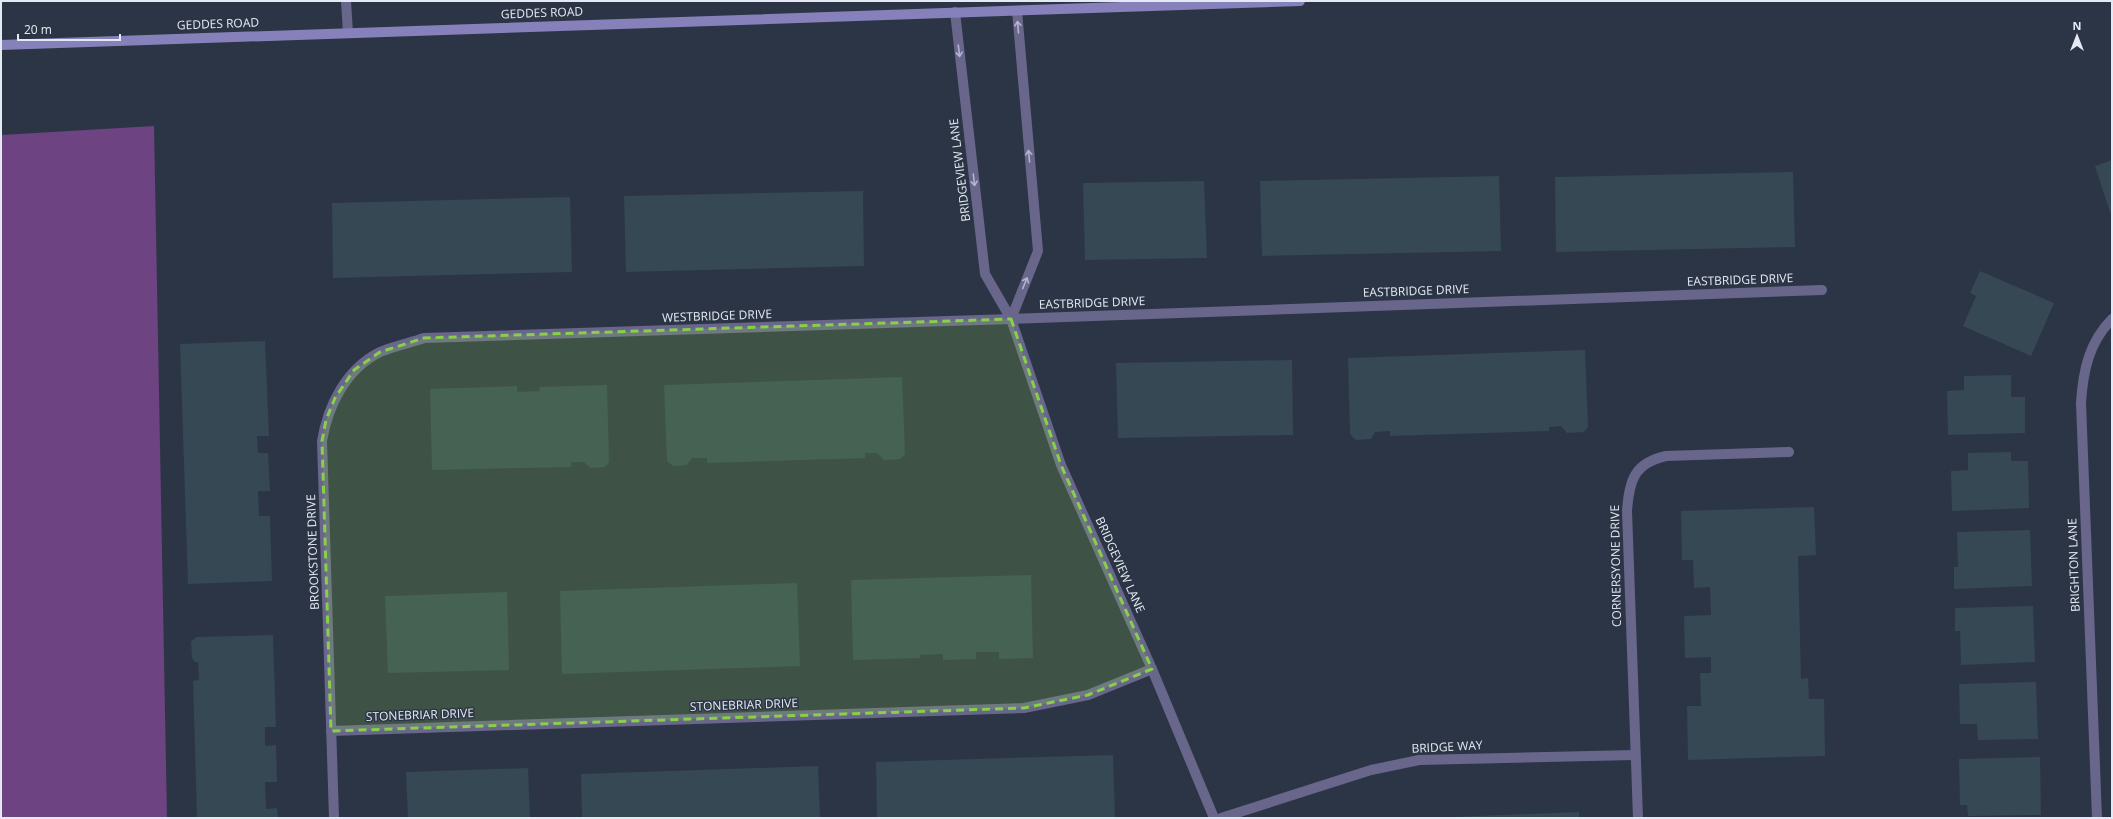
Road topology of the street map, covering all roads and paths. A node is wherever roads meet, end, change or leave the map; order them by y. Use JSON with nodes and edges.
{"nodes":[{"id":1,"x":346,"y":1,"type":"edge"},
{"id":2,"x":1300,"y":1,"type":"edge"},
{"id":3,"x":1016,"y":11,"type":"junction"},
{"id":4,"x":955,"y":12,"type":"junction"},
{"id":5,"x":348,"y":33,"type":"junction"},
{"id":6,"x":1,"y":45,"type":"edge"},
{"id":7,"x":1822,"y":290,"type":"dead end"},
{"id":8,"x":1011,"y":319,"type":"junction"},
{"id":9,"x":2112,"y":319,"type":"edge"},
{"id":10,"x":424,"y":338,"type":"joint"},
{"id":11,"x":1789,"y":452,"type":"dead end"},
{"id":12,"x":1152,"y":669,"type":"junction"},
{"id":13,"x":331,"y":731,"type":"junction"},
{"id":14,"x":1635,"y":754,"type":"junction"},
{"id":15,"x":334,"y":818,"type":"edge"},
{"id":16,"x":1214,"y":818,"type":"edge"},
{"id":17,"x":1221,"y":818,"type":"edge"},
{"id":18,"x":1638,"y":818,"type":"edge"},
{"id":19,"x":2097,"y":818,"type":"edge"}],
"edges":[{"from":1,"to":5,"type":"street"},
{"from":2,"to":3,"type":"main road","name":"GEDDES ROAD"},
{"from":3,"to":4,"type":"main road","name":"GEDDES ROAD"},
{"from":8,"to":3,"type":"street","one_way":true},
{"from":4,"to":5,"type":"main road","name":"GEDDES ROAD"},
{"from":4,"to":8,"type":"street","name":"BRIDGEVIEW LANE","one_way":true},
{"from":5,"to":6,"type":"main road","name":"GEDDES ROAD"},
{"from":7,"to":8,"type":"street","name":"EASTBRIDGE DRIVE"},
{"from":8,"to":10,"type":"street","name":"WESTBRIDGE DRIVE"},
{"from":8,"to":12,"type":"street","name":"BRIDGEVIEW LANE"},
{"from":9,"to":19,"type":"street","name":"BRIGHTON LANE"},
{"from":10,"to":13,"type":"street","name":"BROOKSTONE DRIVE"},
{"from":11,"to":14,"type":"street","name":"CORNERSYONE DRIVE"},
{"from":12,"to":13,"type":"street","name":"STONEBRIAR DRIVE"},
{"from":12,"to":16,"type":"street","name":"BRIDGEVIEW LANE"},
{"from":13,"to":15,"type":"street","name":"BROOKSTONE DRIVE"},
{"from":14,"to":17,"type":"street","name":"BRIDGE WAY"},
{"from":14,"to":18,"type":"street","name":"CORNERSYONE DRIVE"}]}
